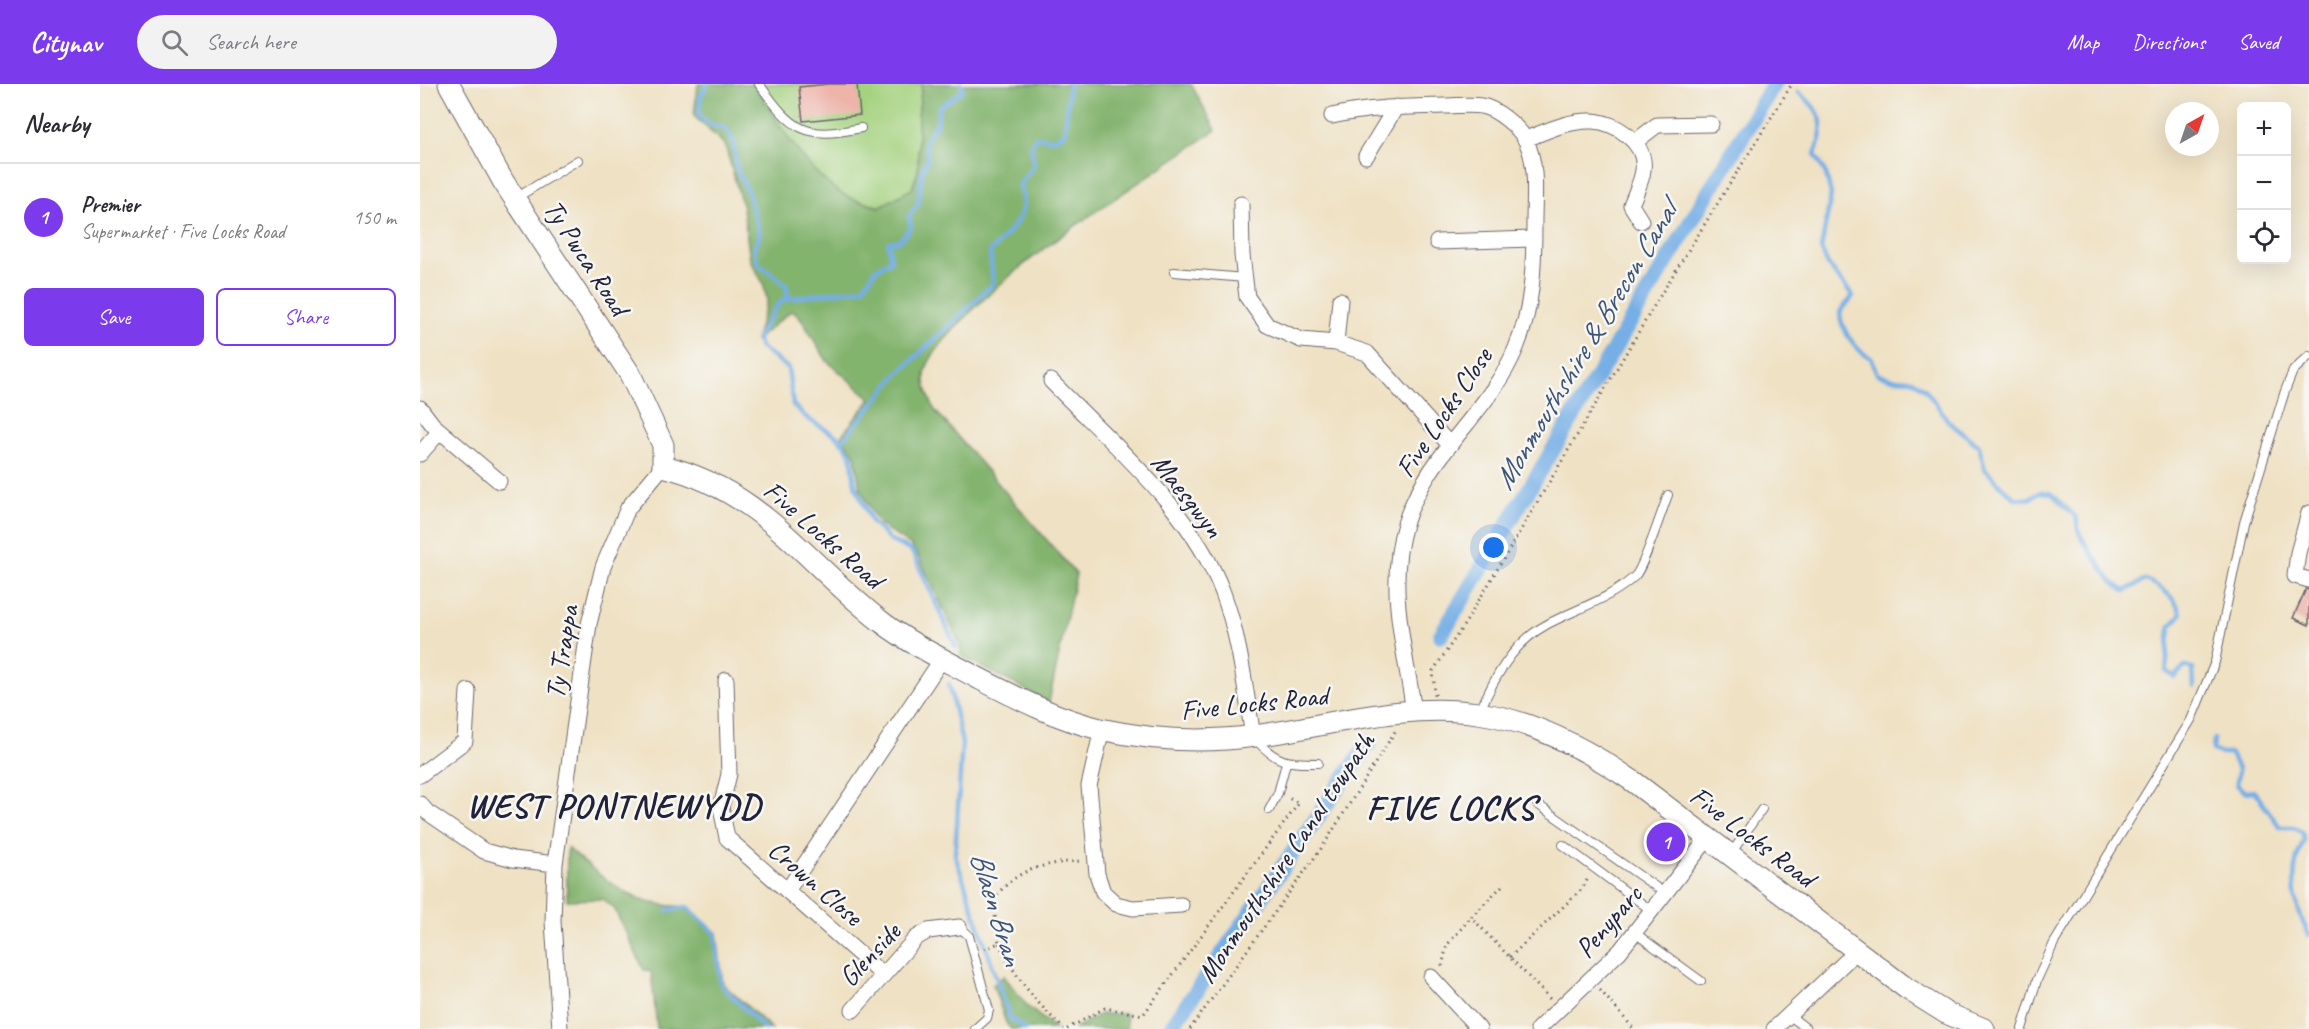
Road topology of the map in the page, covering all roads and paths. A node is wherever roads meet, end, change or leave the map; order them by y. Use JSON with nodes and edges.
{"nodes":[{"id":1,"x":449,"y":84,"type":"edge"},
{"id":2,"x":759,"y":84,"type":"edge"},
{"id":3,"x":1792,"y":84,"type":"edge"},
{"id":4,"x":1396,"y":108,"type":"junction"},
{"id":5,"x":1332,"y":116,"type":"dead end"},
{"id":6,"x":1711,"y":124,"type":"dead end"},
{"id":7,"x":861,"y":128,"type":"dead end"},
{"id":8,"x":1526,"y":139,"type":"junction"},
{"id":9,"x":1635,"y":142,"type":"junction"},
{"id":10,"x":1366,"y":156,"type":"dead end"},
{"id":11,"x":578,"y":160,"type":"dead end"},
{"id":12,"x":514,"y":198,"type":"junction"},
{"id":13,"x":1241,"y":204,"type":"dead end"},
{"id":14,"x":1641,"y":221,"type":"dead end"},
{"id":15,"x":1534,"y":239,"type":"junction"},
{"id":16,"x":1437,"y":242,"type":"dead end"},
{"id":17,"x":1174,"y":272,"type":"dead end"},
{"id":18,"x":1245,"y":278,"type":"junction"},
{"id":19,"x":1340,"y":300,"type":"dead end"},
{"id":20,"x":1336,"y":342,"type":"junction"},
{"id":21,"x":2309,"y":356,"type":"edge"},
{"id":22,"x":1051,"y":381,"type":"dead end"},
{"id":23,"x":420,"y":408,"type":"edge"},
{"id":24,"x":440,"y":432,"type":"junction"},
{"id":25,"x":1449,"y":444,"type":"junction"},
{"id":26,"x":420,"y":454,"type":"edge"},
{"id":27,"x":663,"y":465,"type":"junction"},
{"id":28,"x":499,"y":481,"type":"dead end"},
{"id":29,"x":1668,"y":495,"type":"dead end"},
{"id":30,"x":2309,"y":513,"type":"edge"},
{"id":31,"x":2309,"y":580,"type":"edge"},
{"id":32,"x":942,"y":659,"type":"junction"},
{"id":33,"x":726,"y":680,"type":"dead end"},
{"id":34,"x":468,"y":691,"type":"dead end"},
{"id":35,"x":1436,"y":710,"type":"junction"},
{"id":36,"x":1414,"y":712,"type":"junction"},
{"id":37,"x":1479,"y":713,"type":"junction"},
{"id":38,"x":1398,"y":727,"type":"dead end"},
{"id":39,"x":1102,"y":729,"type":"junction"},
{"id":40,"x":1253,"y":736,"type":"junction"},
{"id":41,"x":1286,"y":763,"type":"junction"},
{"id":42,"x":1317,"y":763,"type":"dead end"},
{"id":43,"x":420,"y":774,"type":"edge"},
{"id":44,"x":1278,"y":793,"type":"junction"},
{"id":45,"x":420,"y":804,"type":"edge"},
{"id":46,"x":1537,"y":804,"type":"dead end"},
{"id":47,"x":1762,"y":809,"type":"dead end"},
{"id":48,"x":1269,"y":810,"type":"dead end"},
{"id":49,"x":1708,"y":838,"type":"junction"},
{"id":50,"x":1563,"y":845,"type":"dead end"},
{"id":51,"x":1730,"y":855,"type":"junction"},
{"id":52,"x":1096,"y":860,"type":"junction"},
{"id":53,"x":555,"y":864,"type":"junction"},
{"id":54,"x":1593,"y":868,"type":"junction"},
{"id":55,"x":1502,"y":886,"type":"dead end"},
{"id":56,"x":787,"y":891,"type":"junction"},
{"id":57,"x":1666,"y":894,"type":"junction"},
{"id":58,"x":1181,"y":905,"type":"dead end"},
{"id":59,"x":1653,"y":911,"type":"junction"},
{"id":60,"x":1471,"y":917,"type":"junction"},
{"id":61,"x":959,"y":927,"type":"joint"},
{"id":62,"x":1635,"y":933,"type":"junction"},
{"id":63,"x":999,"y":943,"type":"junction"},
{"id":64,"x":983,"y":950,"type":"dead end"},
{"id":65,"x":1858,"y":950,"type":"junction"},
{"id":66,"x":1510,"y":957,"type":"junction"},
{"id":67,"x":882,"y":974,"type":"junction"},
{"id":68,"x":1433,"y":979,"type":"joint"},
{"id":69,"x":1590,"y":979,"type":"junction"},
{"id":70,"x":1701,"y":981,"type":"dead end"},
{"id":71,"x":1560,"y":1009,"type":"junction"},
{"id":72,"x":853,"y":1010,"type":"dead end"},
{"id":73,"x":1789,"y":1015,"type":"junction"},
{"id":74,"x":560,"y":1029,"type":"edge"},
{"id":75,"x":975,"y":1029,"type":"edge"},
{"id":76,"x":1065,"y":1029,"type":"edge"},
{"id":77,"x":1190,"y":1029,"type":"edge"},
{"id":78,"x":1479,"y":1029,"type":"edge"},
{"id":79,"x":1538,"y":1029,"type":"edge"},
{"id":80,"x":1635,"y":1029,"type":"edge"},
{"id":81,"x":1774,"y":1029,"type":"edge"},
{"id":82,"x":1807,"y":1029,"type":"edge"},
{"id":83,"x":1984,"y":1029,"type":"edge"},
{"id":84,"x":2022,"y":1029,"type":"edge"}],
"edges":[{"from":1,"to":12,"type":"street","name":"Ty Pwca Road"},
{"from":2,"to":7,"type":"lane"},
{"from":3,"to":35,"type":"path"},
{"from":4,"to":5,"type":"street"},
{"from":4,"to":8,"type":"street"},
{"from":4,"to":10,"type":"street"},
{"from":6,"to":9,"type":"street"},
{"from":8,"to":9,"type":"street"},
{"from":8,"to":15,"type":"street","name":"Five Locks Close"},
{"from":9,"to":14,"type":"street"},
{"from":11,"to":12,"type":"lane"},
{"from":12,"to":27,"type":"street","name":"Ty Pwca Road"},
{"from":13,"to":18,"type":"street"},
{"from":15,"to":16,"type":"street"},
{"from":15,"to":25,"type":"street","name":"Five Locks Close"},
{"from":17,"to":18,"type":"lane"},
{"from":18,"to":20,"type":"street"},
{"from":19,"to":20,"type":"street"},
{"from":20,"to":25,"type":"street"},
{"from":21,"to":84,"type":"lane"},
{"from":22,"to":40,"type":"street","name":"Maesgwyn"},
{"from":23,"to":24,"type":"street"},
{"from":24,"to":26,"type":"street"},
{"from":24,"to":28,"type":"street"},
{"from":25,"to":36,"type":"street","name":"Five Locks Close"},
{"from":27,"to":32,"type":"street","name":"Five Locks Road"},
{"from":27,"to":53,"type":"street","name":"Ty Trappa"},
{"from":29,"to":37,"type":"lane"},
{"from":30,"to":31,"type":"street"},
{"from":32,"to":39,"type":"street","name":"Five Locks Road"},
{"from":32,"to":56,"type":"street"},
{"from":33,"to":56,"type":"street","name":"Crown Close"},
{"from":34,"to":43,"type":"street"},
{"from":35,"to":36,"type":"street","name":"Five Locks Road"},
{"from":35,"to":37,"type":"street","name":"Five Locks Road"},
{"from":36,"to":40,"type":"street","name":"Five Locks Road"},
{"from":37,"to":49,"type":"street","name":"Five Locks Road"},
{"from":38,"to":77,"type":"path","name":"Monmouthshire Canal towpath"},
{"from":39,"to":40,"type":"street","name":"Five Locks Road"},
{"from":39,"to":52,"type":"street"},
{"from":40,"to":41,"type":"lane"},
{"from":41,"to":42,"type":"lane"},
{"from":41,"to":44,"type":"lane"},
{"from":44,"to":48,"type":"lane"},
{"from":44,"to":76,"type":"path"},
{"from":45,"to":53,"type":"street"},
{"from":46,"to":57,"type":"lane"},
{"from":47,"to":51,"type":"lane"},
{"from":49,"to":51,"type":"street","name":"Five Locks Road"},
{"from":49,"to":57,"type":"street","name":"Penyparc"},
{"from":50,"to":54,"type":"lane"},
{"from":51,"to":65,"type":"street","name":"Five Locks Road"},
{"from":52,"to":58,"type":"street"},
{"from":52,"to":63,"type":"path"},
{"from":53,"to":74,"type":"street","name":"Ty Trappa"},
{"from":54,"to":59,"type":"lane"},
{"from":54,"to":66,"type":"path"},
{"from":55,"to":60,"type":"path"},
{"from":56,"to":67,"type":"street","name":"Crown Close"},
{"from":57,"to":59,"type":"street","name":"Penyparc"},
{"from":59,"to":62,"type":"street","name":"Penyparc"},
{"from":60,"to":66,"type":"path"},
{"from":60,"to":68,"type":"path"},
{"from":61,"to":67,"type":"street","name":"Glenside"},
{"from":61,"to":75,"type":"lane"},
{"from":62,"to":69,"type":"street","name":"Penyparc"},
{"from":62,"to":70,"type":"lane"},
{"from":63,"to":64,"type":"path"},
{"from":63,"to":76,"type":"path"},
{"from":65,"to":73,"type":"street"},
{"from":65,"to":83,"type":"street","name":"Five Locks Road"},
{"from":66,"to":71,"type":"path"},
{"from":67,"to":72,"type":"street","name":"Glenside"},
{"from":68,"to":78,"type":"street"},
{"from":69,"to":71,"type":"street","name":"Penyparc"},
{"from":69,"to":80,"type":"path"},
{"from":71,"to":79,"type":"street","name":"Penyparc"},
{"from":73,"to":81,"type":"street"},
{"from":73,"to":82,"type":"lane"}]}
